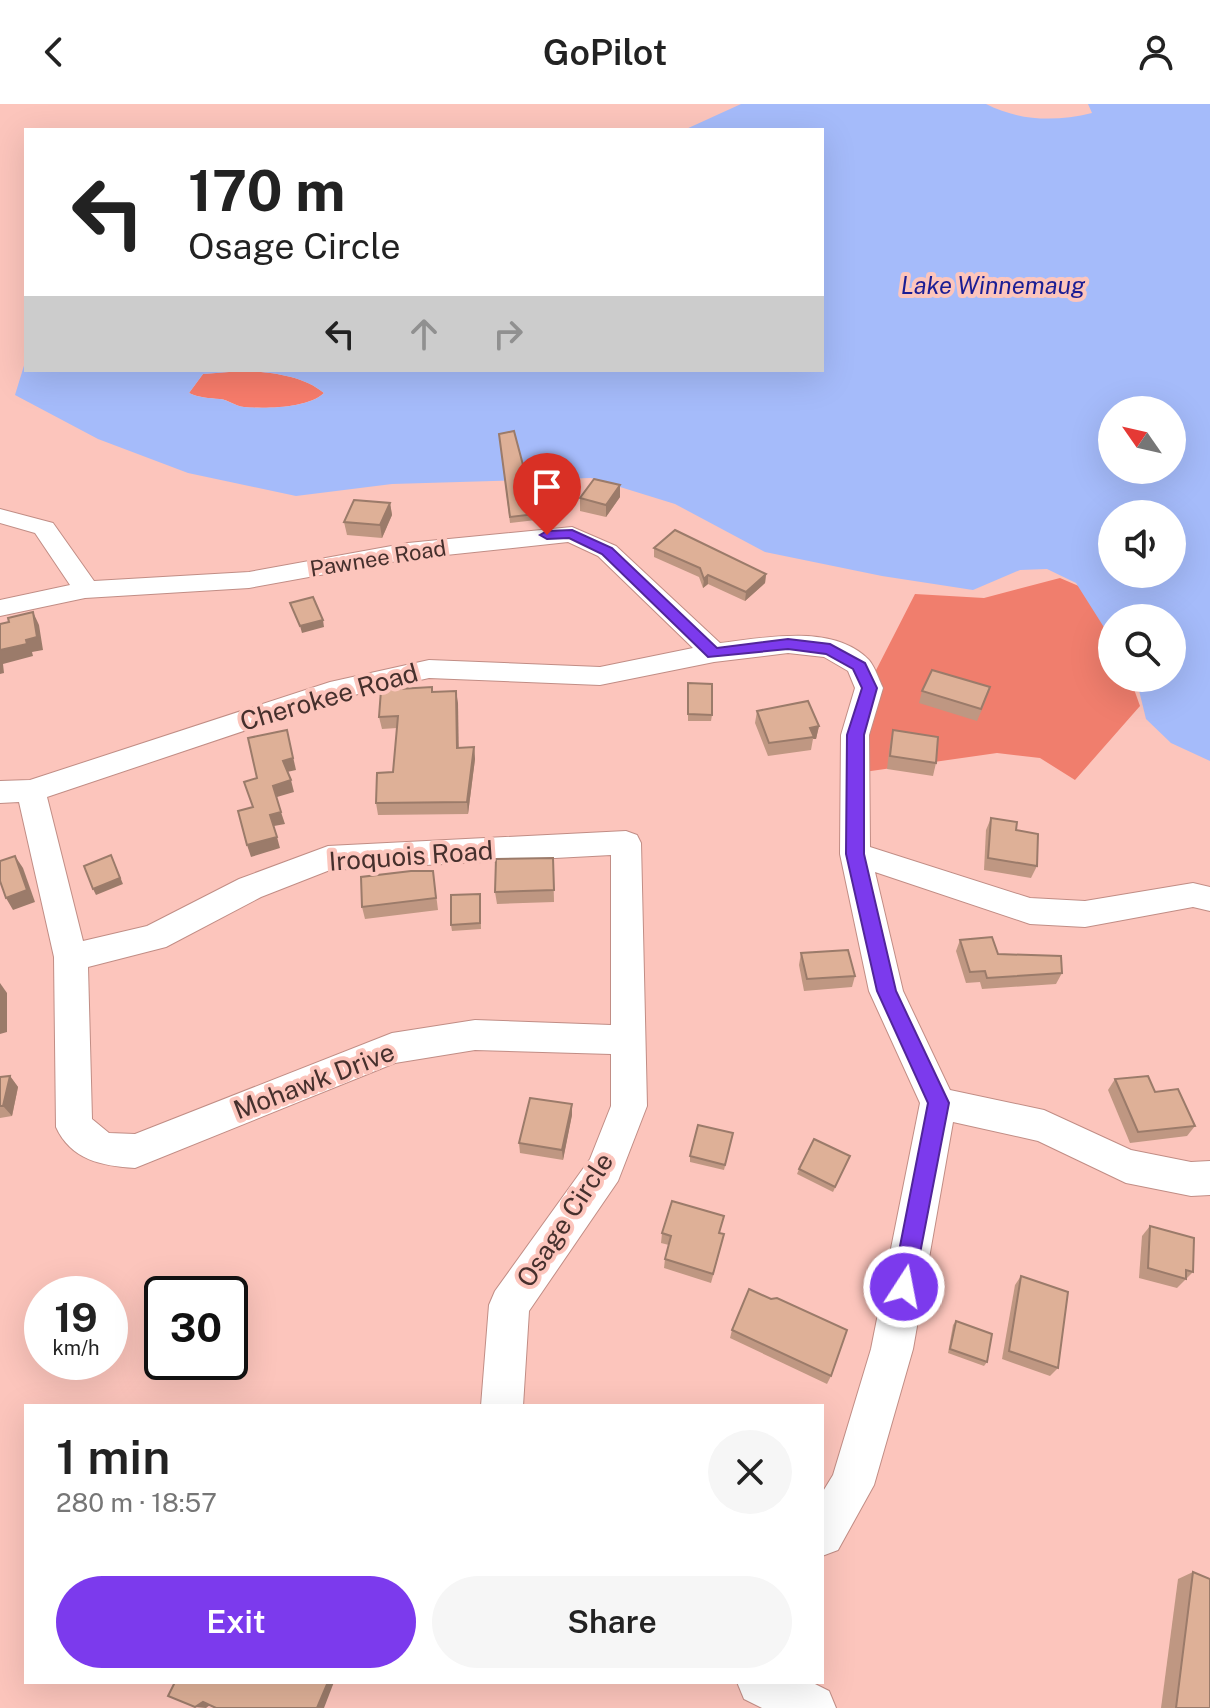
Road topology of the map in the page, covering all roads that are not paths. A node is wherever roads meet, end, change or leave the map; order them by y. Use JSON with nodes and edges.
{"nodes":[{"id":1,"x":0,"y":516,"type":"edge"},
{"id":2,"x":85,"y":590,"type":"junction"},
{"id":3,"x":0,"y":608,"type":"edge"},
{"id":4,"x":714,"y":653,"type":"junction"},
{"id":5,"x":15,"y":792,"type":"edge"},
{"id":6,"x":626,"y":843,"type":"joint"},
{"id":7,"x":855,"y":854,"type":"junction"},
{"id":8,"x":1210,"y":899,"type":"edge"},
{"id":9,"x":71,"y":957,"type":"junction"},
{"id":10,"x":628,"y":1040,"type":"junction"},
{"id":11,"x":938,"y":1103,"type":"junction"},
{"id":12,"x":1210,"y":1178,"type":"edge"},
{"id":13,"x":502,"y":1404,"type":"edge"},
{"id":14,"x":824,"y":1531,"type":"edge"},
{"id":15,"x":765,"y":1684,"type":"edge"},
{"id":16,"x":812,"y":1708,"type":"edge"}],
"edges":[{"from":1,"to":2,"type":"street"},
{"from":2,"to":3,"type":"street","name":"Pawnee Road"},
{"from":2,"to":4,"type":"street","name":"Pawnee Road"},
{"from":4,"to":5,"type":"street","name":"Cherokee Road"},
{"from":4,"to":7,"type":"street"},
{"from":5,"to":9,"type":"street"},
{"from":6,"to":9,"type":"street","name":"Iroquois Road"},
{"from":6,"to":10,"type":"street","name":"Osage Circle"},
{"from":7,"to":8,"type":"street"},
{"from":7,"to":11,"type":"street"},
{"from":9,"to":10,"type":"street","name":"Mohawk Drive"},
{"from":10,"to":13,"type":"street","name":"Osage Circle"},
{"from":11,"to":12,"type":"street"},
{"from":11,"to":14,"type":"street"},
{"from":15,"to":16,"type":"street"}]}
